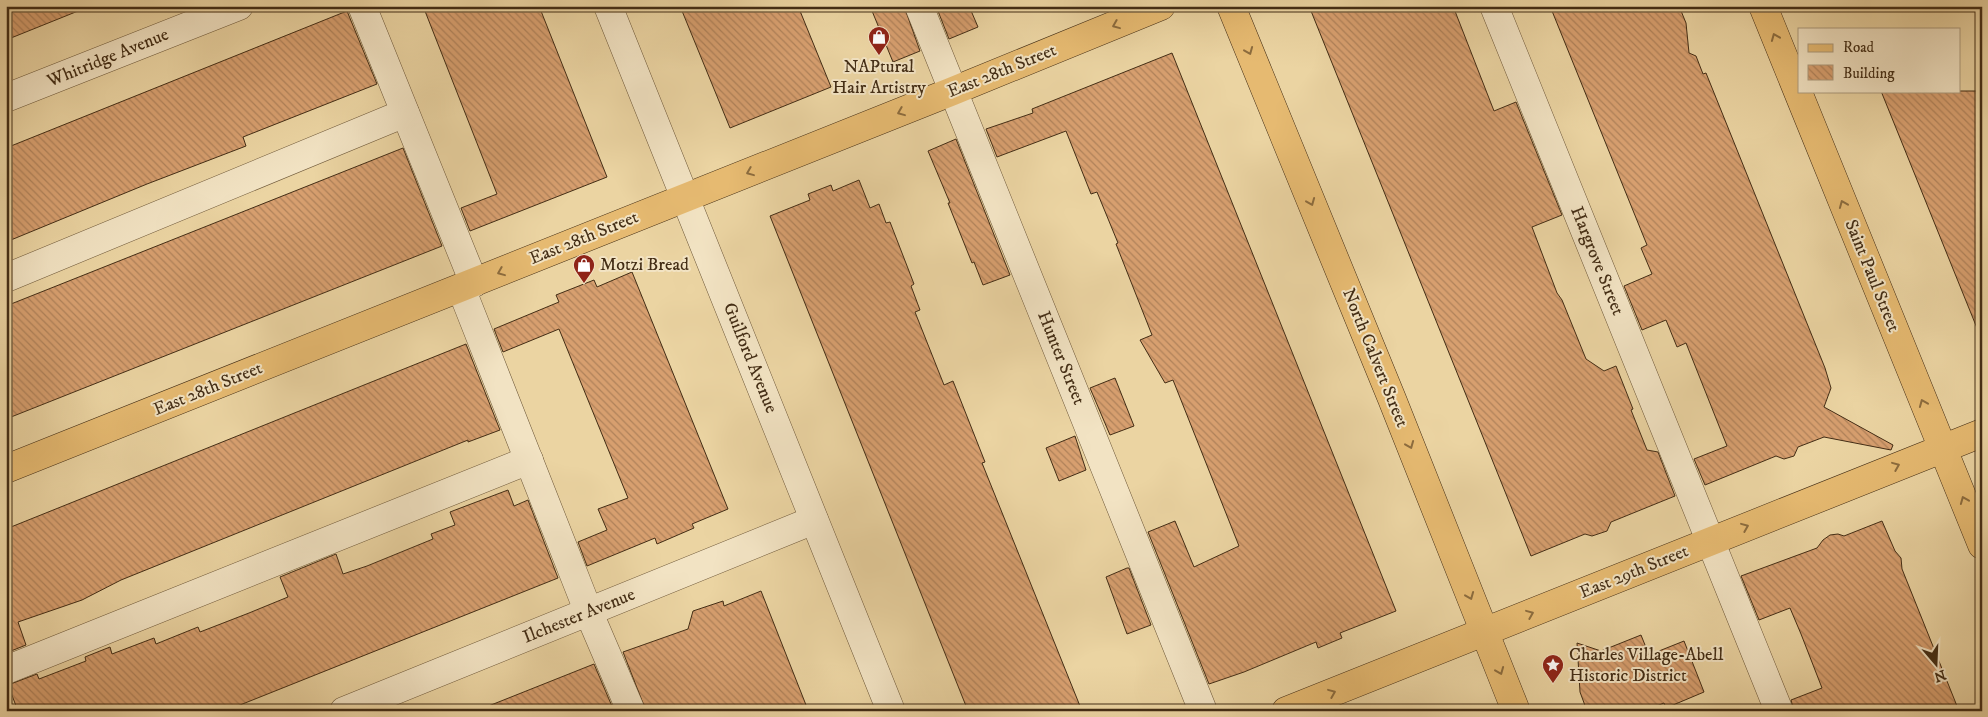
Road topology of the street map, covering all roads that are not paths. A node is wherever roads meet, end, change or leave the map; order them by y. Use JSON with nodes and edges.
{"nodes":[{"id":1,"x":239,"y":6,"type":"edge"},
{"id":2,"x":362,"y":6,"type":"edge"},
{"id":3,"x":608,"y":6,"type":"edge"},
{"id":4,"x":919,"y":6,"type":"edge"},
{"id":5,"x":1161,"y":6,"type":"edge"},
{"id":6,"x":1231,"y":6,"type":"edge"},
{"id":7,"x":1494,"y":6,"type":"edge"},
{"id":8,"x":1763,"y":6,"type":"edge"},
{"id":9,"x":953,"y":91,"type":"junction"},
{"id":10,"x":6,"y":98,"type":"edge"},
{"id":11,"x":405,"y":114,"type":"junction"},
{"id":12,"x":685,"y":198,"type":"junction"},
{"id":13,"x":6,"y":278,"type":"edge"},
{"id":14,"x":468,"y":285,"type":"junction"},
{"id":15,"x":1982,"y":433,"type":"edge"},
{"id":16,"x":1942,"y":448,"type":"junction"},
{"id":17,"x":529,"y":460,"type":"junction"},
{"id":18,"x":6,"y":469,"type":"edge"},
{"id":19,"x":814,"y":520,"type":"junction"},
{"id":20,"x":1711,"y":541,"type":"junction"},
{"id":21,"x":1982,"y":545,"type":"edge"},
{"id":22,"x":589,"y":612,"type":"junction"},
{"id":23,"x":1484,"y":632,"type":"junction"},
{"id":24,"x":6,"y":670,"type":"edge"},
{"id":25,"x":344,"y":711,"type":"edge"},
{"id":26,"x":631,"y":711,"type":"edge"},
{"id":27,"x":891,"y":711,"type":"edge"},
{"id":28,"x":1203,"y":711,"type":"edge"},
{"id":29,"x":1286,"y":711,"type":"edge"},
{"id":30,"x":1516,"y":711,"type":"edge"},
{"id":31,"x":1779,"y":711,"type":"edge"}],
"edges":[{"from":1,"to":10,"type":"street","name":"Whitridge Avenue"},
{"from":2,"to":11,"type":"street"},
{"from":3,"to":12,"type":"street","name":"Guilford Avenue"},
{"from":4,"to":9,"type":"street","name":"Hunter Street"},
{"from":5,"to":9,"type":"main road","name":"East 28th Street","one_way":true},
{"from":6,"to":23,"type":"main road","name":"North Calvert Street","one_way":true},
{"from":7,"to":20,"type":"street","name":"Hargrove Street"},
{"from":16,"to":8,"type":"main road","name":"Saint Paul Street","one_way":true},
{"from":9,"to":12,"type":"main road","name":"East 28th Street","one_way":true},
{"from":9,"to":28,"type":"street","name":"Hunter Street"},
{"from":11,"to":13,"type":"street"},
{"from":11,"to":14,"type":"street"},
{"from":12,"to":14,"type":"main road","name":"East 28th Street","one_way":true},
{"from":12,"to":19,"type":"street","name":"Guilford Avenue"},
{"from":14,"to":17,"type":"street"},
{"from":14,"to":18,"type":"main road","name":"East 28th Street"},
{"from":15,"to":16,"type":"main road","name":"East 29th Street"},
{"from":20,"to":16,"type":"main road","name":"East 29th Street","one_way":true},
{"from":21,"to":16,"type":"main road","name":"Saint Paul Street","one_way":true},
{"from":17,"to":22,"type":"street"},
{"from":17,"to":24,"type":"street"},
{"from":19,"to":22,"type":"street","name":"Ilchester Avenue"},
{"from":19,"to":27,"type":"street","name":"Guilford Avenue"},
{"from":23,"to":20,"type":"main road","name":"East 29th Street","one_way":true},
{"from":20,"to":31,"type":"street","name":"Hargrove Street"},
{"from":22,"to":25,"type":"street","name":"Ilchester Avenue"},
{"from":22,"to":26,"type":"street"},
{"from":29,"to":23,"type":"main road","name":"East 29th Street","one_way":true},
{"from":23,"to":30,"type":"main road","name":"North Calvert Street","one_way":true}]}
